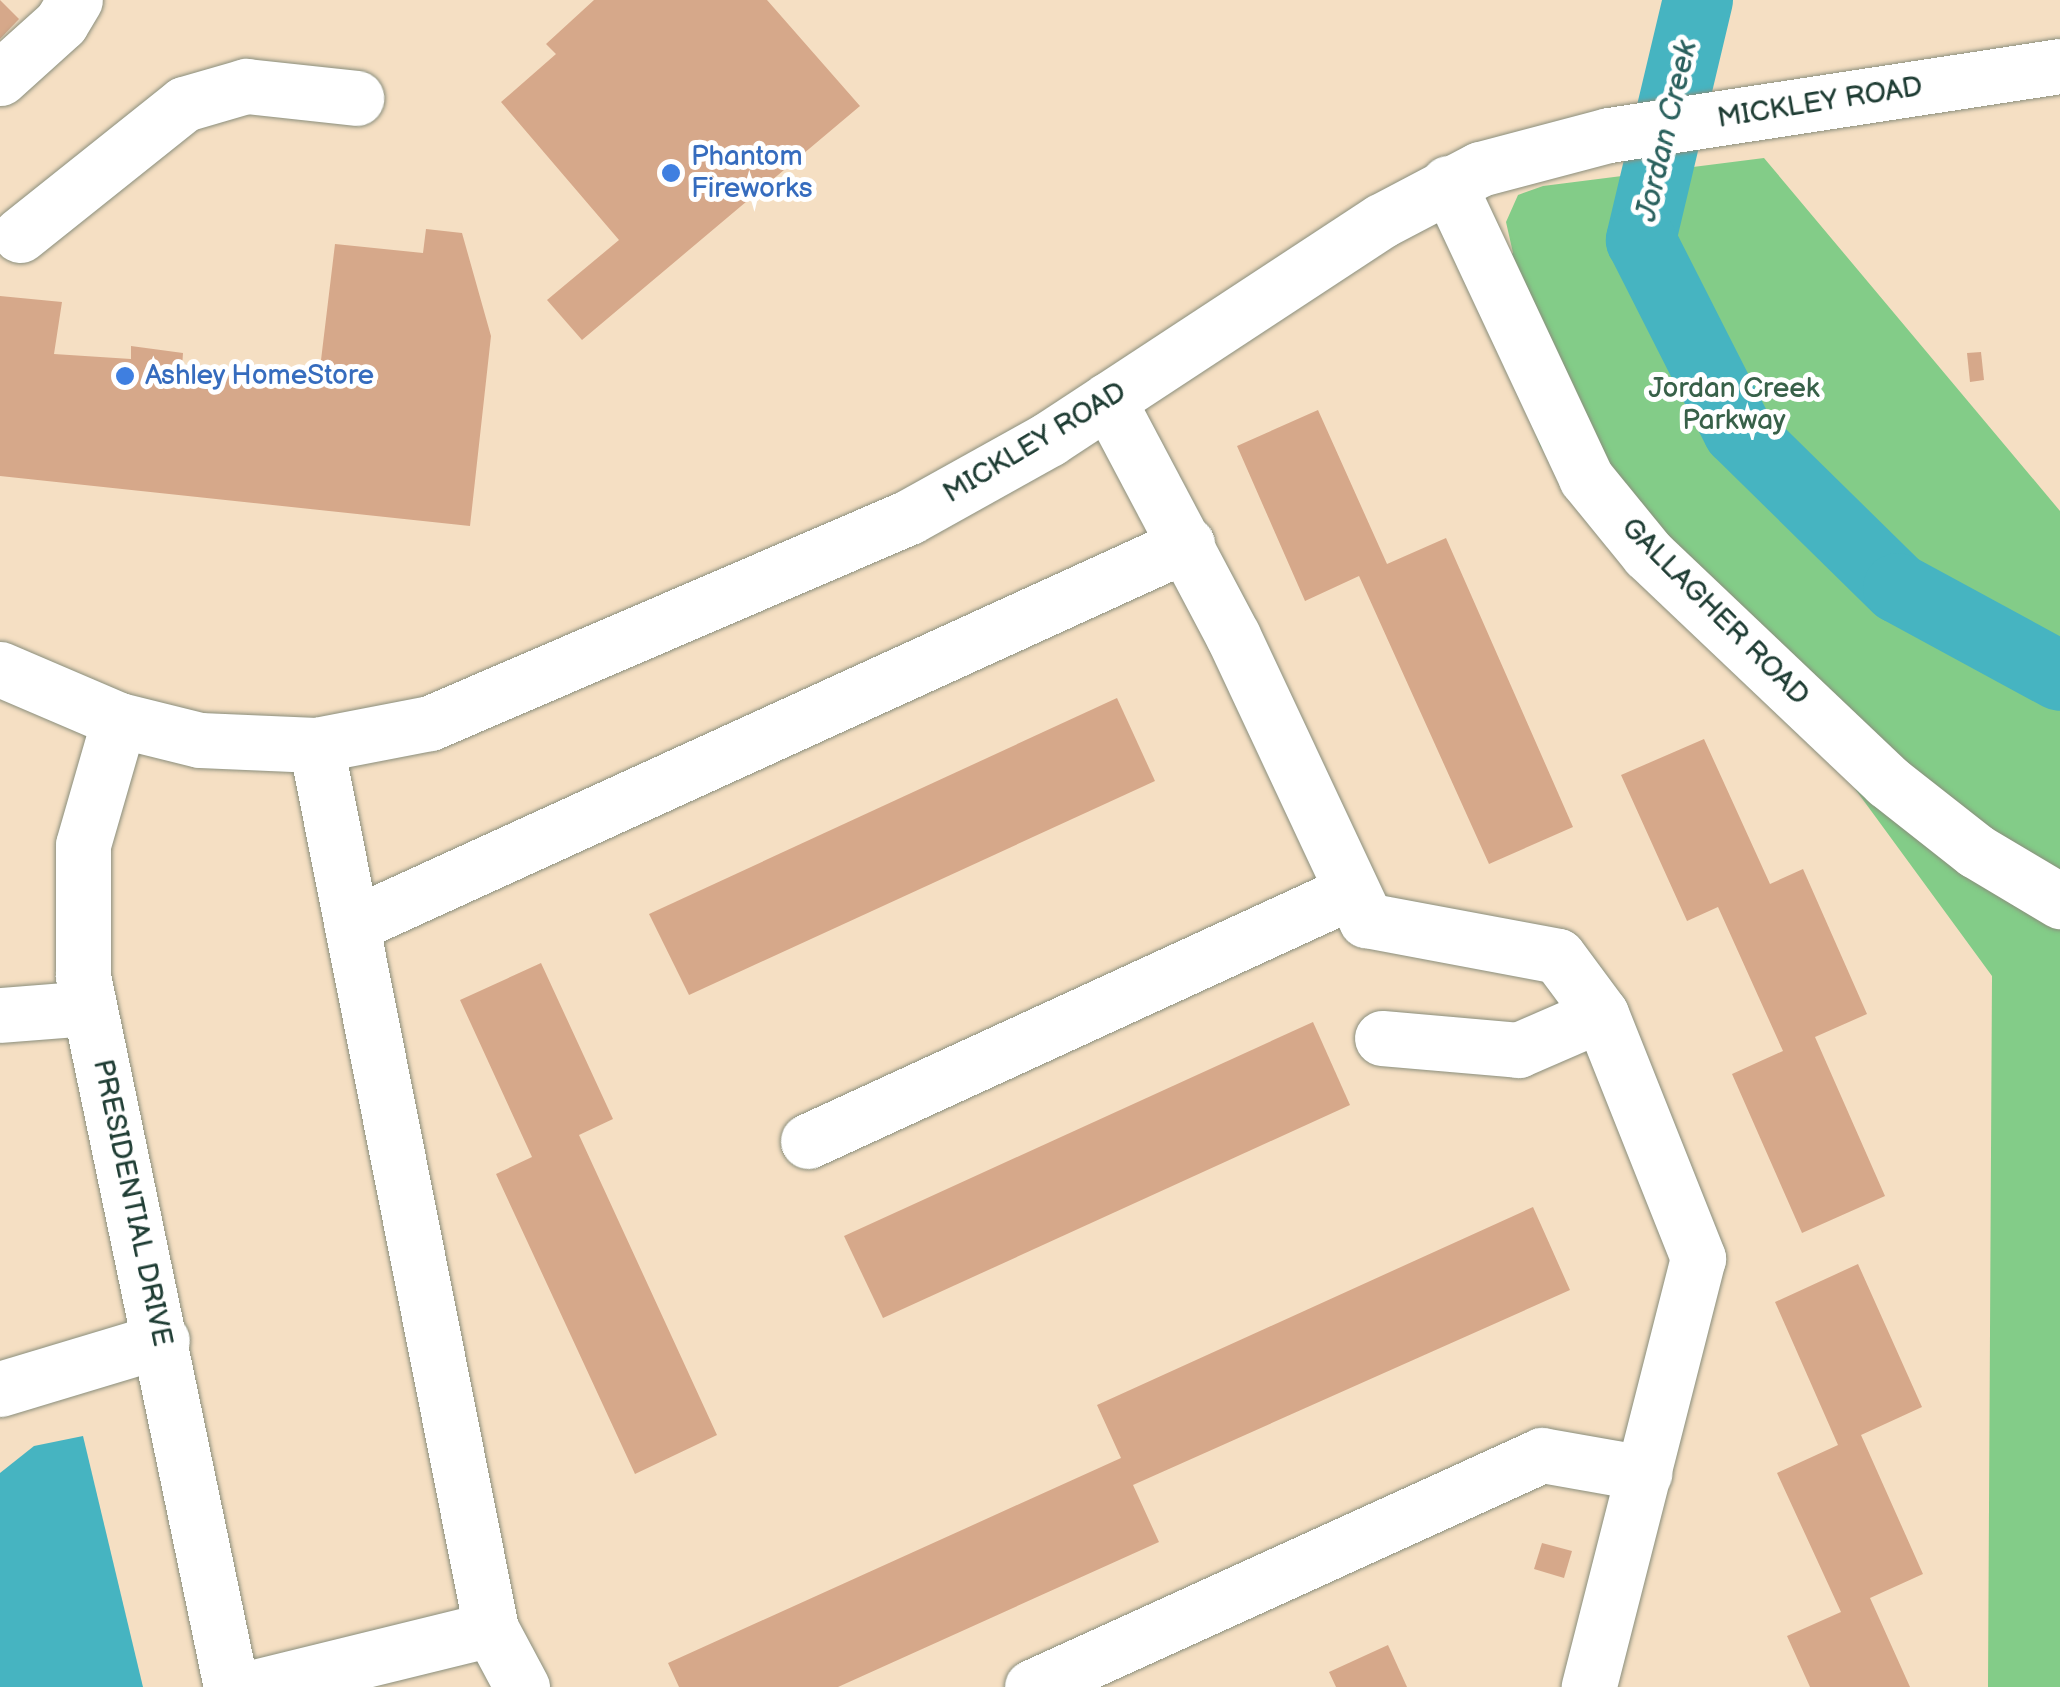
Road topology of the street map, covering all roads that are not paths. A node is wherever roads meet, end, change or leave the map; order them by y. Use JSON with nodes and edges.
{"nodes":[{"id":1,"x":75,"y":0,"type":"edge"},
{"id":2,"x":2060,"y":66,"type":"edge"},
{"id":3,"x":0,"y":78,"type":"edge"},
{"id":4,"x":356,"y":98,"type":"dead end"},
{"id":5,"x":1448,"y":183,"type":"junction"},
{"id":6,"x":20,"y":235,"type":"dead end"},
{"id":7,"x":1108,"y":400,"type":"junction"},
{"id":8,"x":1187,"y":544,"type":"junction"},
{"id":9,"x":0,"y":670,"type":"edge"},
{"id":10,"x":118,"y":720,"type":"junction"},
{"id":11,"x":316,"y":745,"type":"junction"},
{"id":12,"x":1350,"y":892,"type":"junction"},
{"id":13,"x":2060,"y":901,"type":"edge"},
{"id":14,"x":352,"y":925,"type":"junction"},
{"id":15,"x":89,"y":1008,"type":"junction"},
{"id":16,"x":1601,"y":1014,"type":"junction"},
{"id":17,"x":0,"y":1015,"type":"edge"},
{"id":18,"x":1382,"y":1038,"type":"dead end"},
{"id":19,"x":808,"y":1141,"type":"dead end"},
{"id":20,"x":162,"y":1340,"type":"junction"},
{"id":21,"x":0,"y":1389,"type":"edge"},
{"id":22,"x":1644,"y":1474,"type":"junction"},
{"id":23,"x":491,"y":1629,"type":"junction"},
{"id":24,"x":231,"y":1687,"type":"edge"},
{"id":25,"x":255,"y":1687,"type":"edge"},
{"id":26,"x":522,"y":1687,"type":"edge"},
{"id":27,"x":1032,"y":1687,"type":"edge"},
{"id":28,"x":1589,"y":1687,"type":"edge"}],
"edges":[{"from":1,"to":3,"type":"street"},
{"from":2,"to":5,"type":"street","name":"MICKLEY ROAD"},
{"from":4,"to":6,"type":"street"},
{"from":5,"to":7,"type":"street","name":"MICKLEY ROAD"},
{"from":5,"to":13,"type":"street","name":"GALLAGHER ROAD"},
{"from":7,"to":8,"type":"street"},
{"from":7,"to":11,"type":"street","name":"MICKLEY ROAD"},
{"from":8,"to":12,"type":"street"},
{"from":8,"to":14,"type":"street"},
{"from":9,"to":10,"type":"street","name":"MICKLEY ROAD"},
{"from":10,"to":11,"type":"street","name":"MICKLEY ROAD"},
{"from":10,"to":15,"type":"street","name":"PRESIDENTIAL DRIVE"},
{"from":11,"to":14,"type":"street"},
{"from":12,"to":16,"type":"street"},
{"from":12,"to":19,"type":"street"},
{"from":14,"to":23,"type":"street"},
{"from":15,"to":17,"type":"street"},
{"from":15,"to":20,"type":"street","name":"PRESIDENTIAL DRIVE"},
{"from":16,"to":18,"type":"street"},
{"from":16,"to":22,"type":"street"},
{"from":20,"to":21,"type":"street"},
{"from":20,"to":24,"type":"street","name":"PRESIDENTIAL DRIVE"},
{"from":22,"to":27,"type":"street"},
{"from":22,"to":28,"type":"street"},
{"from":23,"to":25,"type":"street"},
{"from":23,"to":26,"type":"street"}]}
